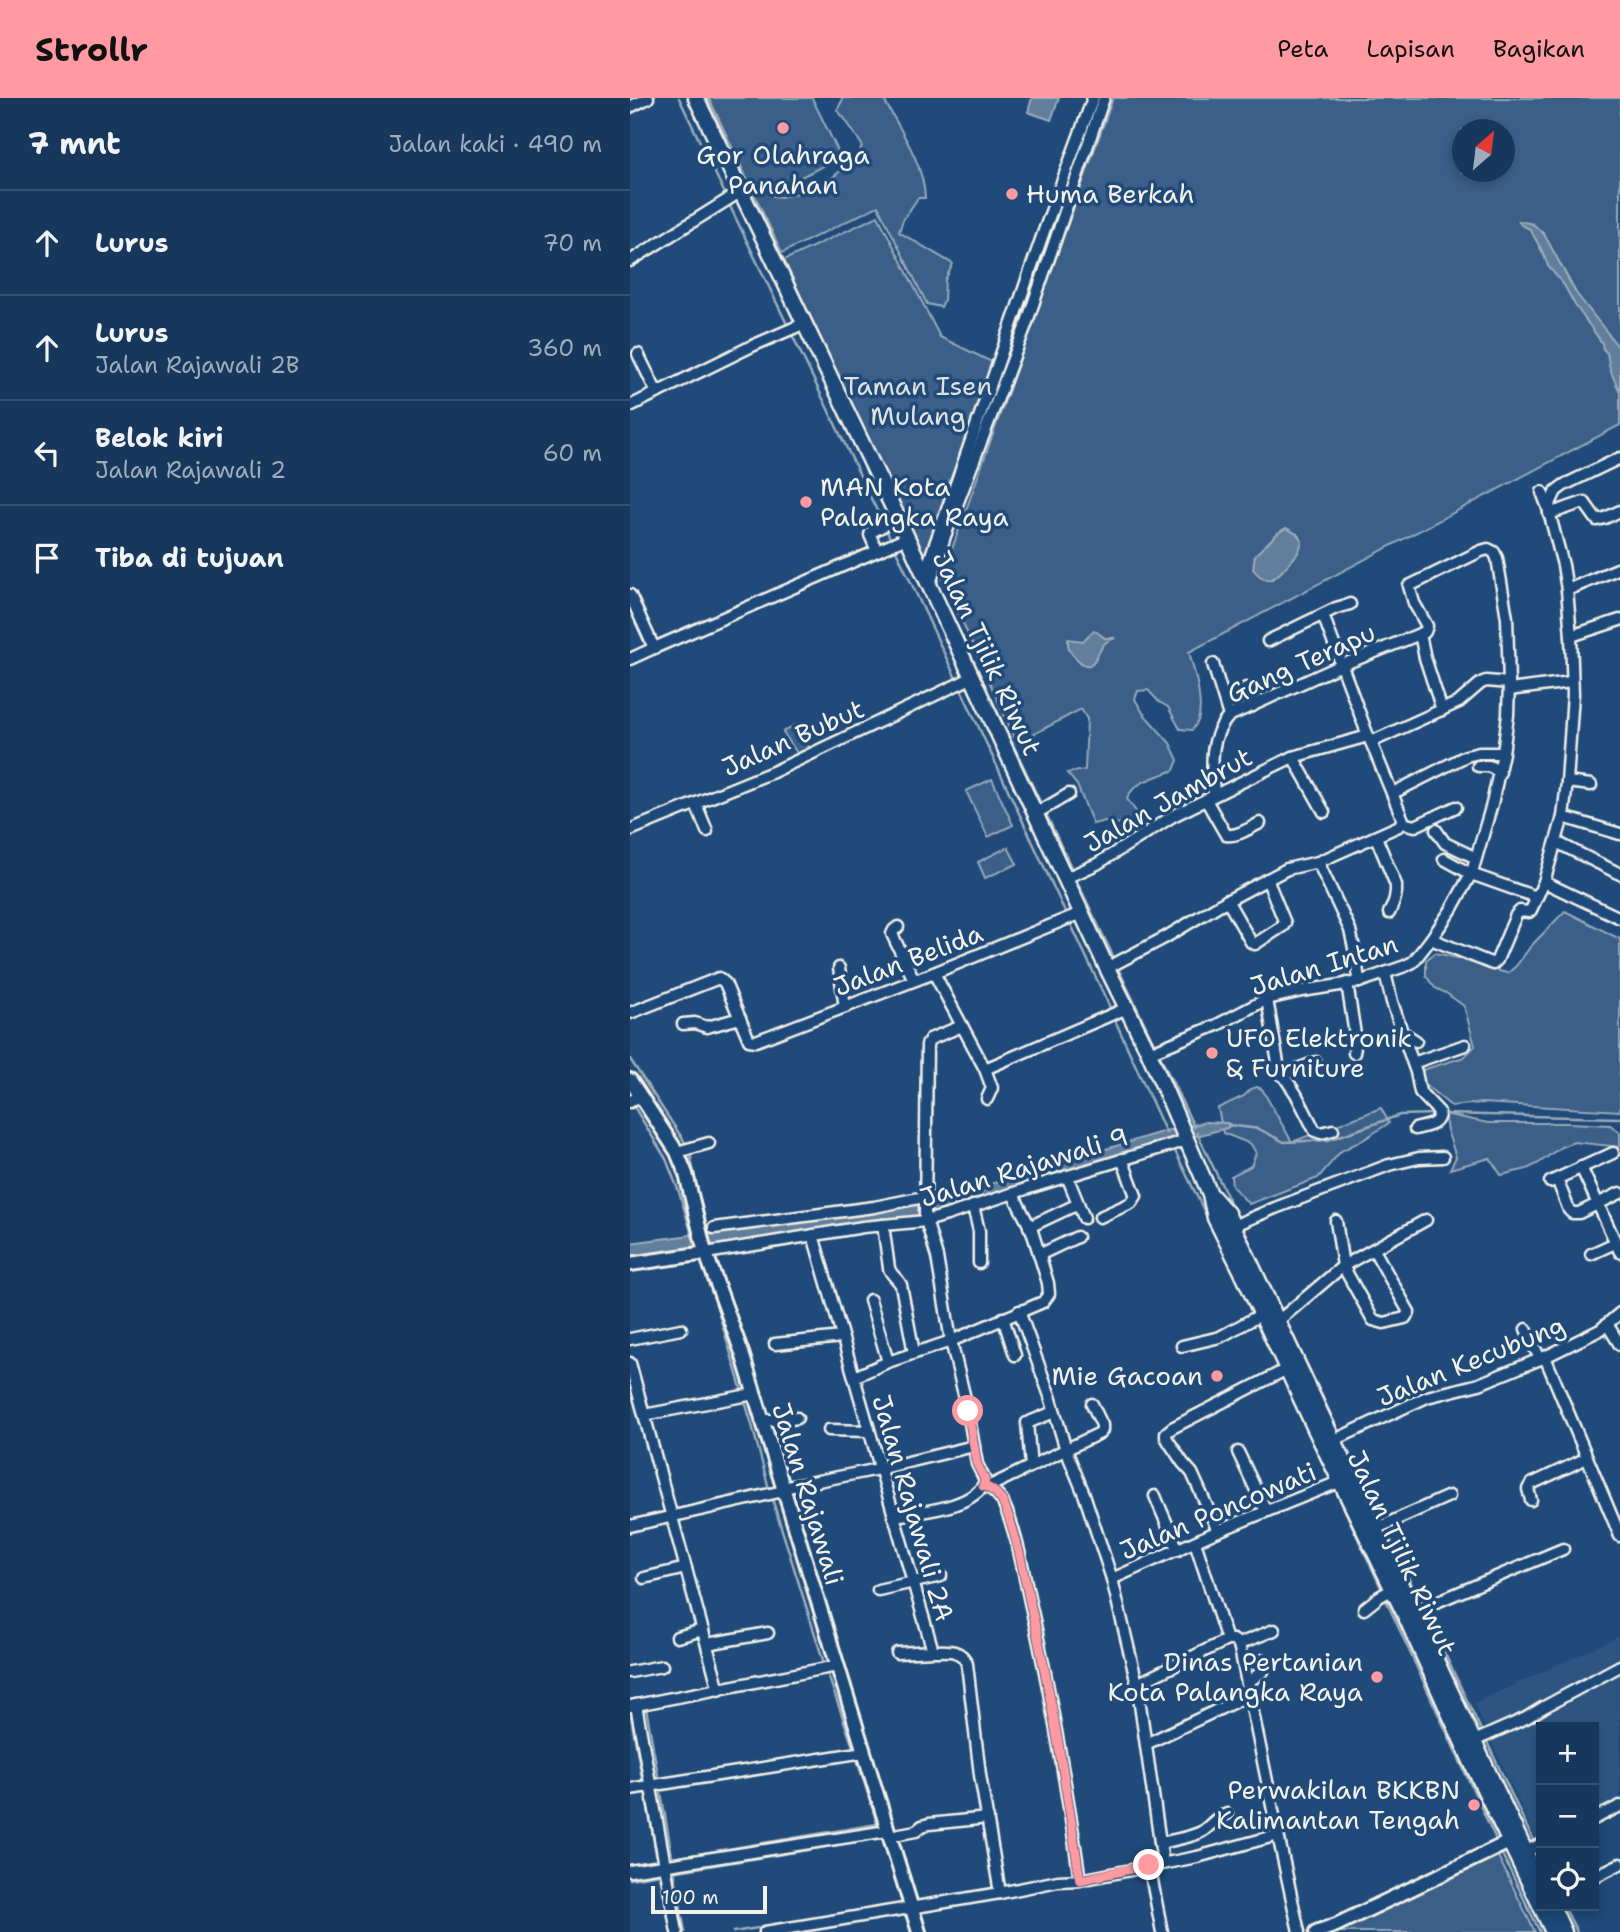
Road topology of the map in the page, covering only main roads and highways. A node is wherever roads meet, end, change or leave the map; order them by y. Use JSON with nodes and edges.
{"nodes":[{"id":1,"x":696,"y":98,"type":"edge"},
{"id":2,"x":630,"y":1080,"type":"edge"},
{"id":3,"x":635,"y":1099,"type":"edge"},
{"id":4,"x":1210,"y":1194,"type":"junction"},
{"id":5,"x":705,"y":1250,"type":"junction"},
{"id":6,"x":630,"y":1264,"type":"edge"},
{"id":7,"x":1328,"y":1443,"type":"junction"},
{"id":8,"x":1472,"y":1744,"type":"junction"},
{"id":9,"x":1509,"y":1842,"type":"junction"},
{"id":10,"x":1536,"y":1875,"type":"edge"},
{"id":11,"x":1554,"y":1911,"type":"edge"},
{"id":12,"x":919,"y":1932,"type":"edge"},
{"id":13,"x":1315,"y":1932,"type":"edge"},
{"id":14,"x":1553,"y":1932,"type":"edge"},
{"id":15,"x":1564,"y":1932,"type":"edge"}],
"edges":[{"from":1,"to":4,"type":"highway","name":"Jalan Tjilik Riwut"},
{"from":2,"to":3,"type":"main road","name":"Jalan Rajawali"},
{"from":3,"to":5,"type":"main road","name":"Jalan Rajawali"},
{"from":4,"to":7,"type":"highway","name":"Jalan Tjilik Riwut"},
{"from":4,"to":7,"type":"highway","name":"Jalan Tjilik Riwut"},
{"from":5,"to":6,"type":"main road"},
{"from":5,"to":12,"type":"main road","name":"Jalan Rajawali"},
{"from":7,"to":8,"type":"highway","name":"Jalan Tjilik Riwut"},
{"from":7,"to":8,"type":"highway","name":"Jalan Tjilik Riwut"},
{"from":8,"to":9,"type":"highway","name":"Jalan Tjilik Riwut"},
{"from":8,"to":10,"type":"highway","name":"Jalan Tjilik Riwut"},
{"from":9,"to":13,"type":"main road"},
{"from":9,"to":14,"type":"highway","name":"Jalan Tjilik Riwut"},
{"from":11,"to":15,"type":"highway"}]}
